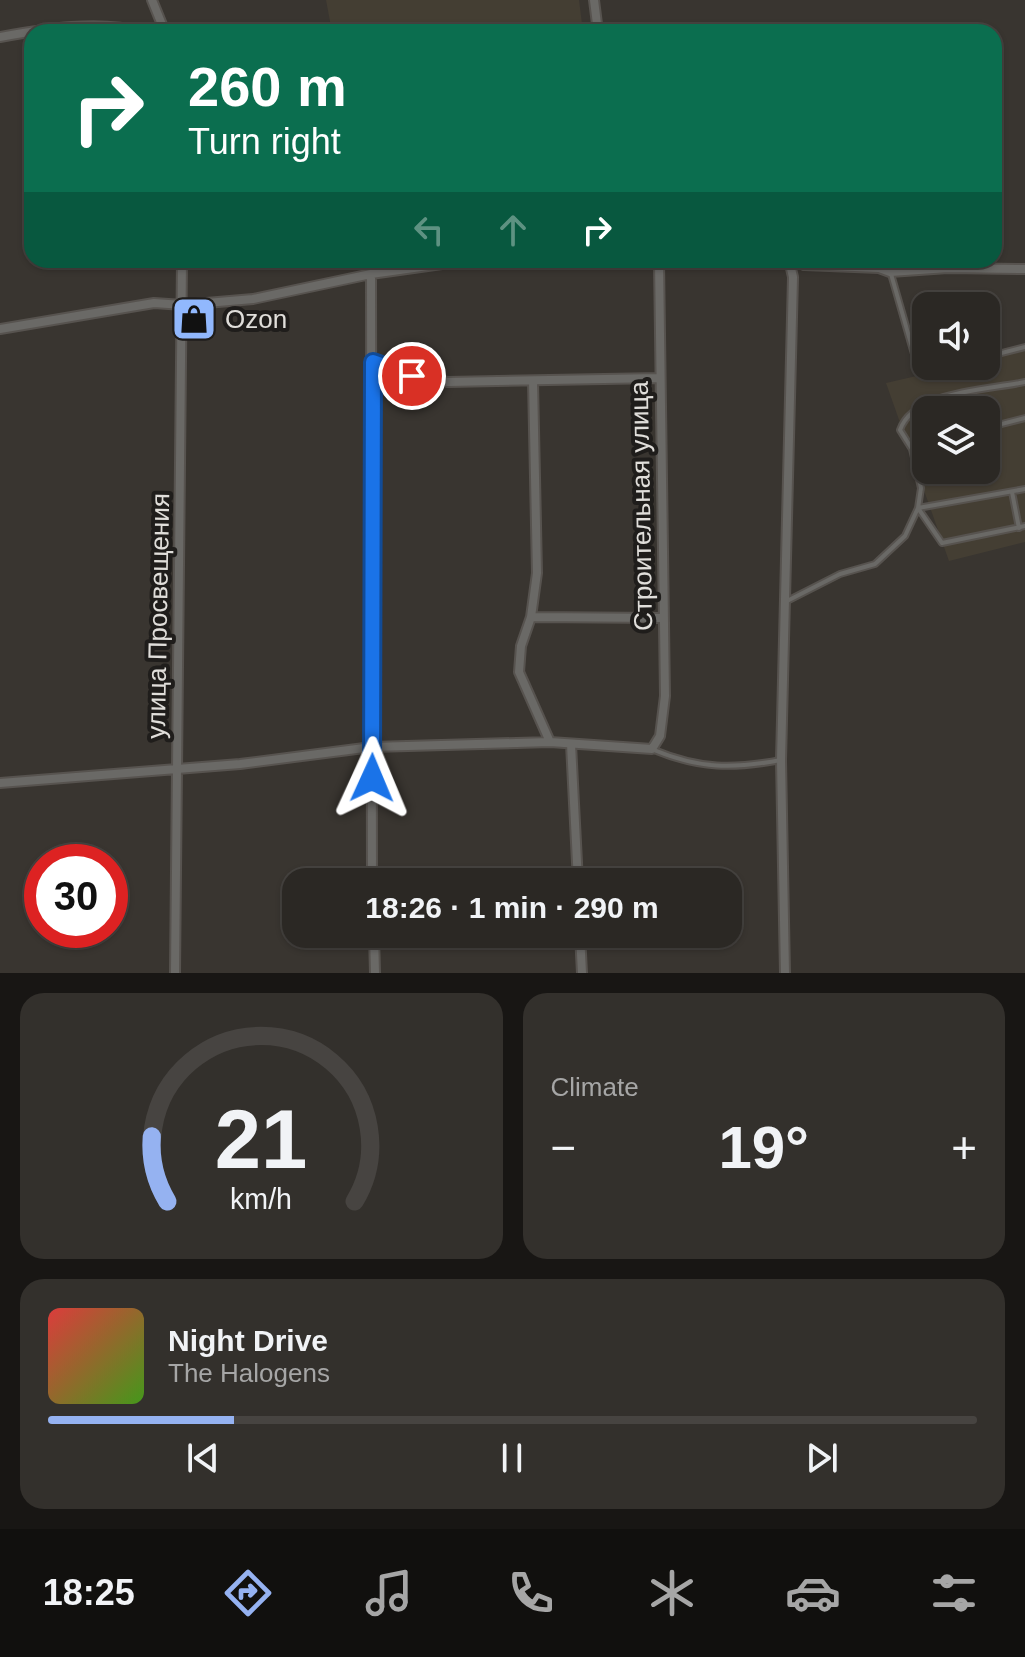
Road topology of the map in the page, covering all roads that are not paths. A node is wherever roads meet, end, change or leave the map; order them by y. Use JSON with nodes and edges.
{"nodes":[{"id":1,"x":152,"y":0,"type":"edge"},
{"id":2,"x":594,"y":0,"type":"edge"},
{"id":3,"x":162,"y":24,"type":"edge"},
{"id":4,"x":597,"y":24,"type":"edge"},
{"id":5,"x":24,"y":35,"type":"edge"},
{"id":6,"x":0,"y":37,"type":"edge"},
{"id":7,"x":182,"y":268,"type":"edge"},
{"id":8,"x":414,"y":268,"type":"edge"},
{"id":9,"x":659,"y":268,"type":"edge"},
{"id":10,"x":792,"y":268,"type":"edge"},
{"id":11,"x":879,"y":268,"type":"edge"},
{"id":12,"x":1025,"y":269,"type":"edge"},
{"id":13,"x":890,"y":272,"type":"junction"},
{"id":14,"x":371,"y":274,"type":"junction"},
{"id":15,"x":183,"y":305,"type":"junction"},
{"id":16,"x":0,"y":329,"type":"edge"},
{"id":17,"x":912,"y":347,"type":"edge"},
{"id":18,"x":1025,"y":347,"type":"edge"},
{"id":19,"x":1000,"y":353,"type":"edge"},
{"id":20,"x":373,"y":362,"type":"junction"},
{"id":21,"x":659,"y":378,"type":"junction"},
{"id":22,"x":533,"y":381,"type":"junction"},
{"id":23,"x":1025,"y":382,"type":"edge"},
{"id":24,"x":956,"y":396,"type":"edge"},
{"id":25,"x":912,"y":411,"type":"edge"},
{"id":26,"x":1025,"y":418,"type":"edge"},
{"id":27,"x":1000,"y":424,"type":"edge"},
{"id":28,"x":912,"y":449,"type":"edge"},
{"id":29,"x":920,"y":484,"type":"edge"},
{"id":30,"x":1025,"y":489,"type":"edge"},
{"id":31,"x":1012,"y":492,"type":"junction"},
{"id":32,"x":918,"y":508,"type":"junction"},
{"id":33,"x":1022,"y":527,"type":"edge"},
{"id":34,"x":785,"y":602,"type":"junction"},
{"id":35,"x":531,"y":617,"type":"junction"},
{"id":36,"x":663,"y":618,"type":"junction"},
{"id":37,"x":550,"y":742,"type":"junction"},
{"id":38,"x":571,"y":744,"type":"junction"},
{"id":39,"x":372,"y":747,"type":"junction"},
{"id":40,"x":652,"y":749,"type":"junction"},
{"id":41,"x":781,"y":760,"type":"junction"},
{"id":42,"x":175,"y":770,"type":"junction"},
{"id":43,"x":0,"y":783,"type":"edge"},
{"id":44,"x":372,"y":868,"type":"edge"},
{"id":45,"x":577,"y":868,"type":"edge"},
{"id":46,"x":374,"y":948,"type":"edge"},
{"id":47,"x":581,"y":948,"type":"edge"},
{"id":48,"x":175,"y":973,"type":"edge"},
{"id":49,"x":375,"y":973,"type":"edge"},
{"id":50,"x":582,"y":973,"type":"edge"},
{"id":51,"x":785,"y":973,"type":"edge"}],
"edges":[{"from":1,"to":3,"type":"street"},
{"from":2,"to":4,"type":"street"},
{"from":5,"to":6,"type":"street"},
{"from":7,"to":15,"type":"street","name":"улица Просвещения"},
{"from":8,"to":14,"type":"street"},
{"from":9,"to":21,"type":"street","name":"Строительная улица"},
{"from":10,"to":34,"type":"street"},
{"from":11,"to":13,"type":"street"},
{"from":12,"to":13,"type":"street"},
{"from":13,"to":17,"type":"lane"},
{"from":14,"to":15,"type":"street"},
{"from":14,"to":20,"type":"street"},
{"from":15,"to":16,"type":"street"},
{"from":15,"to":42,"type":"street","name":"улица Просвещения"},
{"from":18,"to":19,"type":"lane"},
{"from":20,"to":22,"type":"street"},
{"from":20,"to":39,"type":"street"},
{"from":21,"to":22,"type":"street"},
{"from":21,"to":36,"type":"street","name":"Строительная улица"},
{"from":22,"to":35,"type":"street"},
{"from":23,"to":24,"type":"lane"},
{"from":25,"to":28,"type":"lane"},
{"from":26,"to":27,"type":"lane"},
{"from":29,"to":32,"type":"lane"},
{"from":30,"to":31,"type":"lane"},
{"from":31,"to":32,"type":"lane"},
{"from":31,"to":33,"type":"lane"},
{"from":32,"to":33,"type":"lane"},
{"from":32,"to":34,"type":"lane"},
{"from":34,"to":41,"type":"street"},
{"from":35,"to":36,"type":"street"},
{"from":35,"to":37,"type":"street"},
{"from":36,"to":40,"type":"street","name":"Строительная улица"},
{"from":37,"to":38,"type":"street"},
{"from":37,"to":39,"type":"street"},
{"from":38,"to":40,"type":"street"},
{"from":38,"to":45,"type":"street"},
{"from":39,"to":42,"type":"street"},
{"from":39,"to":44,"type":"street"},
{"from":40,"to":41,"type":"lane"},
{"from":41,"to":51,"type":"street"},
{"from":42,"to":43,"type":"street"},
{"from":42,"to":48,"type":"street","name":"улица Просвещения"},
{"from":46,"to":49,"type":"street"},
{"from":47,"to":50,"type":"street"}]}
